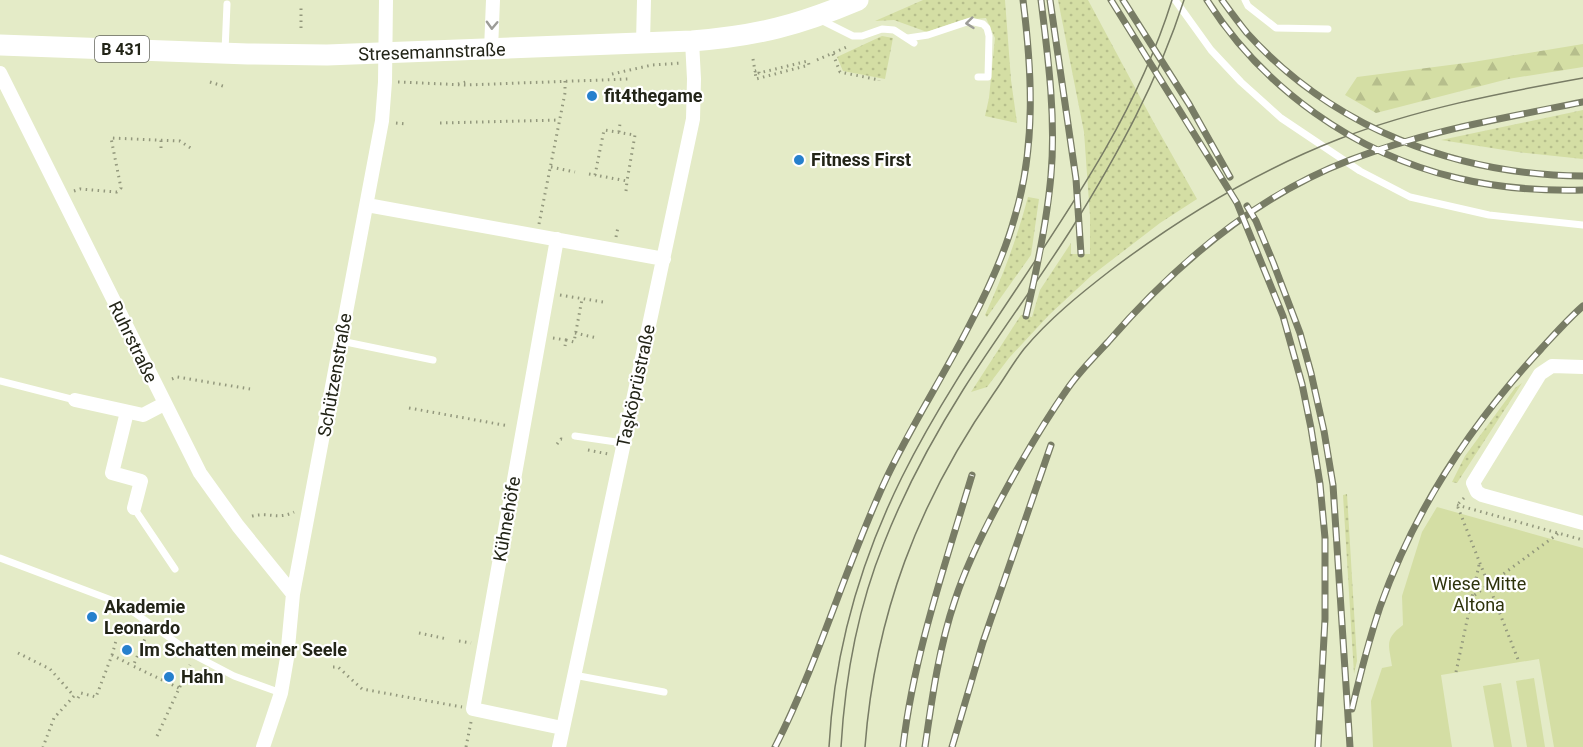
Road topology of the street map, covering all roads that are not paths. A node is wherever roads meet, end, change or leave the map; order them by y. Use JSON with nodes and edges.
{"nodes":[{"id":1,"x":386,"y":0,"type":"edge"},
{"id":2,"x":493,"y":0,"type":"edge"},
{"id":3,"x":644,"y":0,"type":"edge"},
{"id":4,"x":858,"y":0,"type":"edge"},
{"id":5,"x":1175,"y":0,"type":"edge"},
{"id":6,"x":1245,"y":0,"type":"edge"},
{"id":7,"x":227,"y":4,"type":"dead end"},
{"id":8,"x":816,"y":17,"type":"junction"},
{"id":9,"x":1328,"y":29,"type":"dead end"},
{"id":10,"x":692,"y":41,"type":"junction"},
{"id":11,"x":643,"y":43,"type":"junction"},
{"id":12,"x":0,"y":45,"type":"edge"},
{"id":13,"x":491,"y":50,"type":"junction"},
{"id":14,"x":225,"y":53,"type":"junction"},
{"id":15,"x":386,"y":54,"type":"junction"},
{"id":16,"x":0,"y":73,"type":"edge"},
{"id":17,"x":978,"y":77,"type":"dead end"},
{"id":18,"x":367,"y":205,"type":"junction"},
{"id":19,"x":1583,"y":225,"type":"edge"},
{"id":20,"x":558,"y":239,"type":"junction"},
{"id":21,"x":664,"y":259,"type":"junction"},
{"id":22,"x":341,"y":341,"type":"junction"},
{"id":23,"x":1583,"y":354,"type":"edge"},
{"id":24,"x":433,"y":360,"type":"dead end"},
{"id":25,"x":1583,"y":362,"type":"edge"},
{"id":26,"x":1583,"y":367,"type":"edge"},
{"id":27,"x":0,"y":381,"type":"edge"},
{"id":28,"x":75,"y":400,"type":"joint"},
{"id":29,"x":164,"y":404,"type":"junction"},
{"id":30,"x":127,"y":412,"type":"junction"},
{"id":31,"x":575,"y":436,"type":"dead end"},
{"id":32,"x":623,"y":443,"type":"junction"},
{"id":33,"x":134,"y":508,"type":"joint"},
{"id":34,"x":1583,"y":523,"type":"edge"},
{"id":35,"x":0,"y":558,"type":"edge"},
{"id":36,"x":175,"y":569,"type":"dead end"},
{"id":37,"x":293,"y":594,"type":"junction"},
{"id":38,"x":574,"y":675,"type":"junction"},
{"id":39,"x":664,"y":692,"type":"dead end"},
{"id":40,"x":280,"y":693,"type":"junction"},
{"id":41,"x":562,"y":728,"type":"junction"},
{"id":42,"x":263,"y":747,"type":"edge"},
{"id":43,"x":559,"y":747,"type":"edge"}],
"edges":[{"from":1,"to":15,"type":"street","name":"Schützenstraße"},
{"from":2,"to":13,"type":"street","one_way":true},
{"from":3,"to":11,"type":"street"},
{"from":4,"to":8,"type":"main road","name":"Stresemannstraße","number":"B 431"},
{"from":5,"to":19,"type":"lane"},
{"from":6,"to":9,"type":"lane"},
{"from":7,"to":14,"type":"lane"},
{"from":8,"to":10,"type":"main road","name":"Stresemannstraße","number":"B 431"},
{"from":17,"to":8,"type":"lane","one_way":true},
{"from":10,"to":11,"type":"main road","name":"Stresemannstraße","number":"B 431"},
{"from":10,"to":21,"type":"street","name":"Taşköprüstraße"},
{"from":11,"to":13,"type":"main road","name":"Stresemannstraße","number":"B 431"},
{"from":12,"to":14,"type":"main road","name":"Stresemannstraße","number":"B 431"},
{"from":13,"to":15,"type":"main road","name":"Stresemannstraße","number":"B 431"},
{"from":14,"to":15,"type":"main road","name":"Stresemannstraße","number":"B 431"},
{"from":15,"to":18,"type":"street","name":"Schützenstraße"},
{"from":16,"to":29,"type":"street","name":"Ruhrstraße"},
{"from":18,"to":20,"type":"street"},
{"from":18,"to":22,"type":"street","name":"Schützenstraße"},
{"from":20,"to":21,"type":"street"},
{"from":20,"to":41,"type":"street","name":"Kühnehöfe"},
{"from":21,"to":32,"type":"street","name":"Taşköprüstraße"},
{"from":22,"to":24,"type":"lane"},
{"from":22,"to":37,"type":"street","name":"Schützenstraße"},
{"from":23,"to":25,"type":"street"},
{"from":26,"to":34,"type":"street"},
{"from":27,"to":28,"type":"lane"},
{"from":28,"to":30,"type":"street"},
{"from":29,"to":30,"type":"street"},
{"from":29,"to":37,"type":"street","name":"Ruhrstraße"},
{"from":30,"to":33,"type":"street"},
{"from":31,"to":32,"type":"lane"},
{"from":32,"to":38,"type":"street","name":"Taşköprüstraße"},
{"from":33,"to":36,"type":"lane"},
{"from":35,"to":40,"type":"lane"},
{"from":37,"to":40,"type":"street","name":"Schützenstraße"},
{"from":38,"to":39,"type":"lane"},
{"from":38,"to":41,"type":"street","name":"Taşköprüstraße"},
{"from":40,"to":42,"type":"street","name":"Schützenstraße"},
{"from":41,"to":43,"type":"street","name":"Taşköprüstraße"}]}
